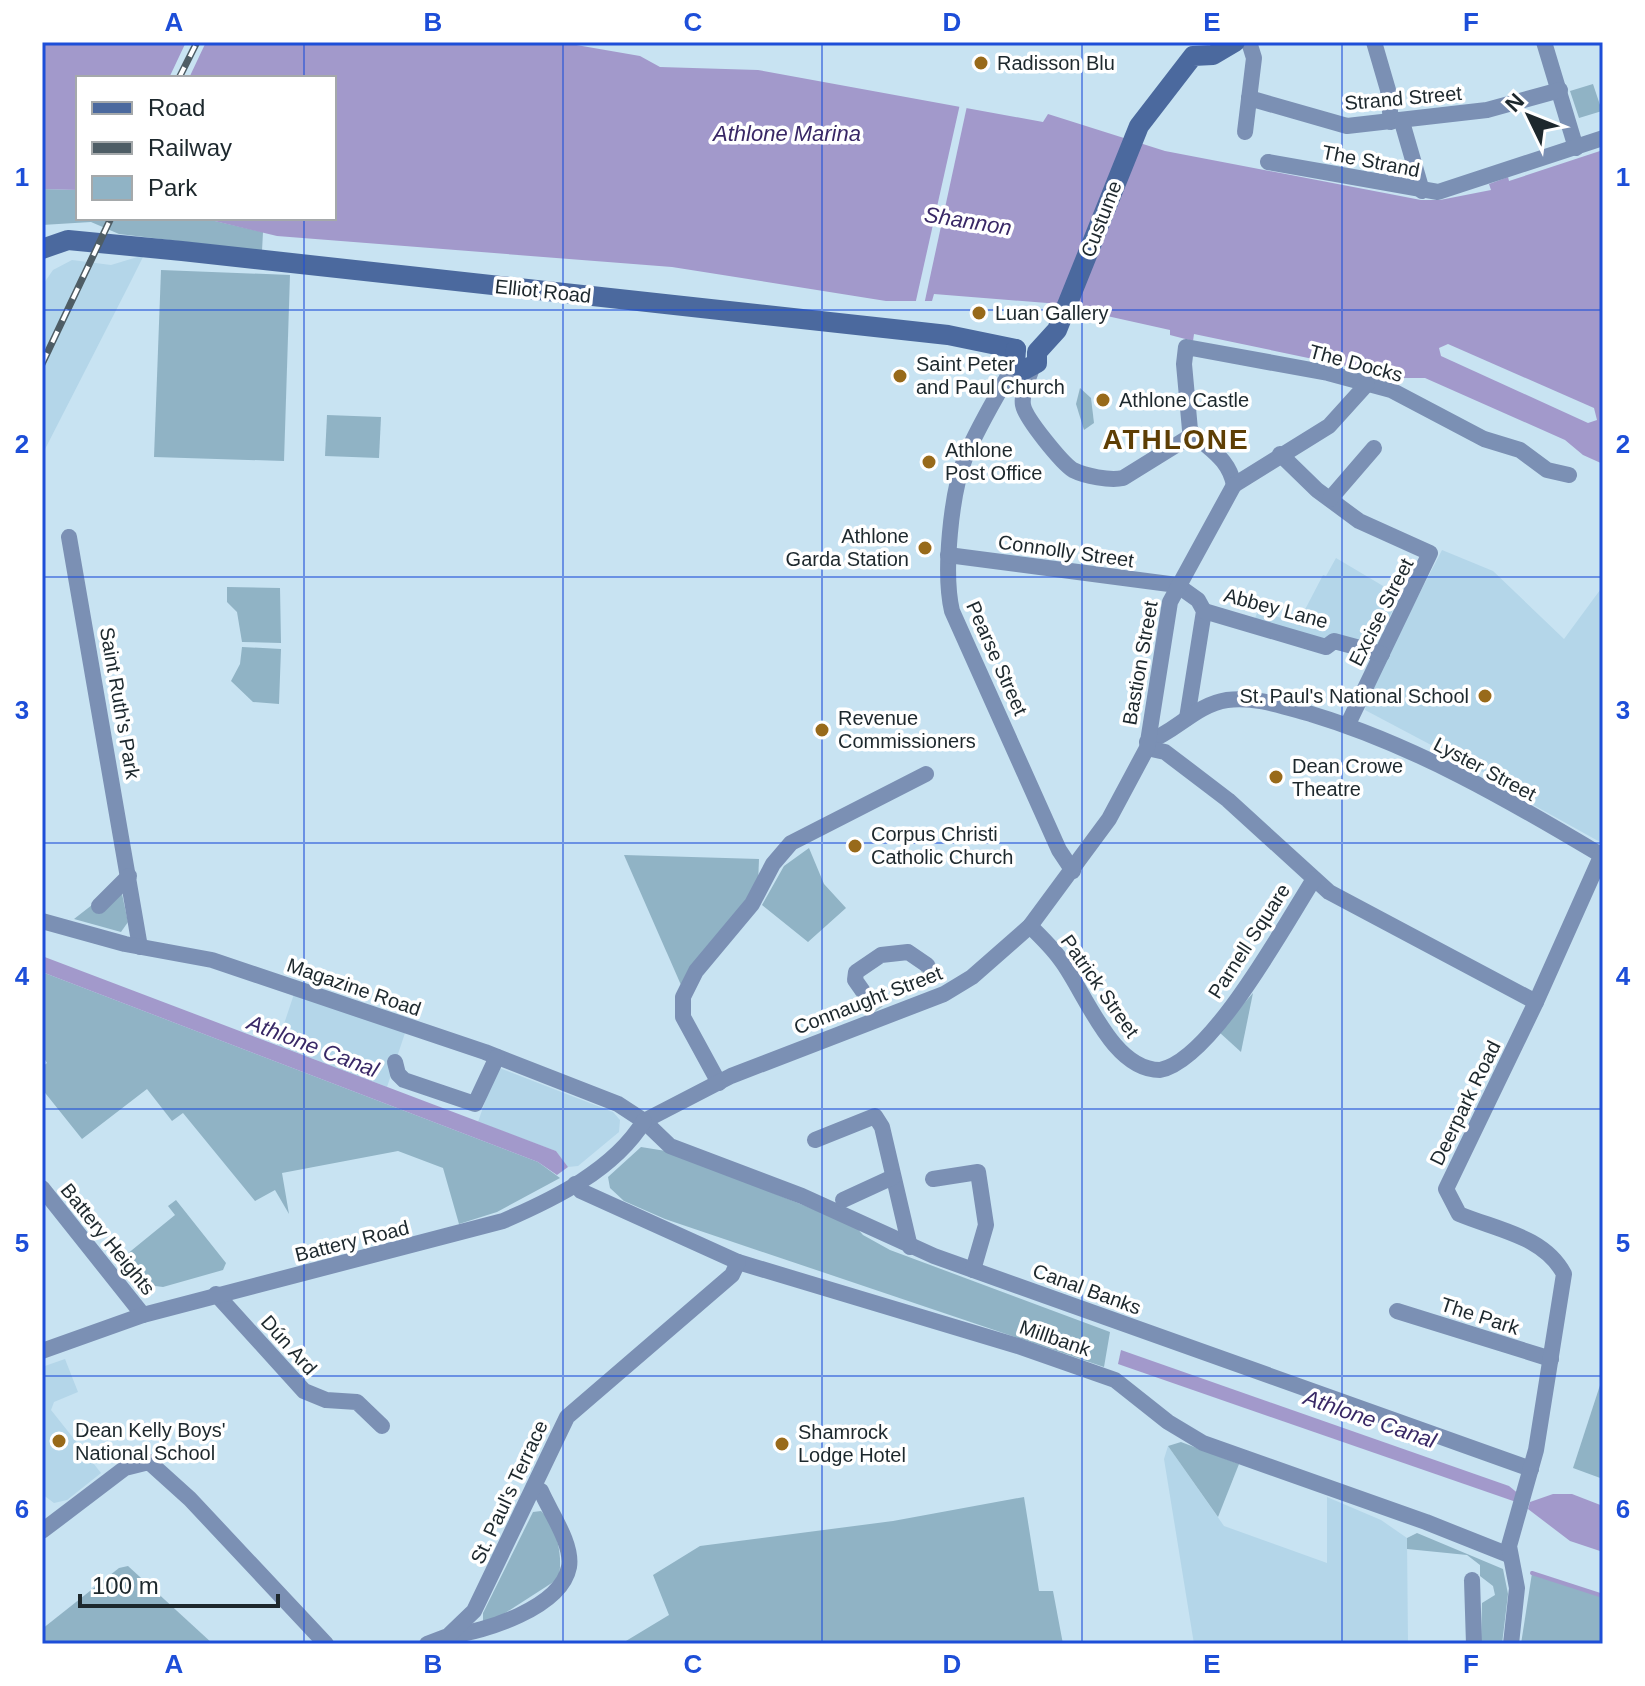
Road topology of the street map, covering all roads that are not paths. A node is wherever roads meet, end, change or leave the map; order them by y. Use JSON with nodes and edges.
{"nodes":[{"id":1,"x":1235,"y":42,"type":"edge"},
{"id":2,"x":1249,"y":42,"type":"edge"},
{"id":3,"x":1374,"y":42,"type":"edge"},
{"id":4,"x":1544,"y":42,"type":"edge"},
{"id":5,"x":1560,"y":90,"type":"junction"},
{"id":6,"x":1249,"y":98,"type":"junction"},
{"id":7,"x":1396,"y":122,"type":"junction"},
{"id":8,"x":1245,"y":132,"type":"dead end"},
{"id":9,"x":1603,"y":138,"type":"edge"},
{"id":10,"x":1576,"y":148,"type":"junction"},
{"id":11,"x":1268,"y":162,"type":"dead end"},
{"id":12,"x":1422,"y":191,"type":"junction"},
{"id":13,"x":42,"y":249,"type":"edge"},
{"id":14,"x":1025,"y":358,"type":"junction"},
{"id":15,"x":1367,"y":384,"type":"junction"},
{"id":16,"x":1194,"y":434,"type":"junction"},
{"id":17,"x":1374,"y":448,"type":"dead end"},
{"id":18,"x":1280,"y":454,"type":"junction"},
{"id":19,"x":1569,"y":475,"type":"dead end"},
{"id":20,"x":1234,"y":485,"type":"junction"},
{"id":21,"x":1330,"y":499,"type":"junction"},
{"id":22,"x":69,"y":537,"type":"dead end"},
{"id":23,"x":948,"y":555,"type":"junction"},
{"id":24,"x":1177,"y":585,"type":"junction"},
{"id":25,"x":1204,"y":611,"type":"junction"},
{"id":26,"x":1382,"y":654,"type":"junction"},
{"id":27,"x":1187,"y":718,"type":"junction"},
{"id":28,"x":1348,"y":724,"type":"junction"},
{"id":29,"x":1147,"y":745,"type":"junction"},
{"id":30,"x":926,"y":774,"type":"dead end"},
{"id":31,"x":1602,"y":854,"type":"edge"},
{"id":32,"x":1073,"y":871,"type":"junction"},
{"id":33,"x":129,"y":876,"type":"junction"},
{"id":34,"x":1314,"y":879,"type":"junction"},
{"id":35,"x":99,"y":906,"type":"dead end"},
{"id":36,"x":42,"y":921,"type":"edge"},
{"id":37,"x":1030,"y":926,"type":"junction"},
{"id":38,"x":140,"y":947,"type":"junction"},
{"id":39,"x":927,"y":965,"type":"dead end"},
{"id":40,"x":862,"y":990,"type":"dead end"},
{"id":41,"x":1536,"y":1002,"type":"junction"},
{"id":42,"x":497,"y":1057,"type":"junction"},
{"id":43,"x":395,"y":1062,"type":"dead end"},
{"id":44,"x":1139,"y":1065,"type":"joint"},
{"id":45,"x":719,"y":1083,"type":"junction"},
{"id":46,"x":644,"y":1121,"type":"junction"},
{"id":47,"x":815,"y":1140,"type":"dead end"},
{"id":48,"x":893,"y":1177,"type":"junction"},
{"id":49,"x":933,"y":1179,"type":"dead end"},
{"id":50,"x":578,"y":1183,"type":"junction"},
{"id":51,"x":42,"y":1188,"type":"edge"},
{"id":52,"x":843,"y":1200,"type":"dead end"},
{"id":53,"x":910,"y":1247,"type":"junction"},
{"id":54,"x":738,"y":1262,"type":"junction"},
{"id":55,"x":973,"y":1270,"type":"junction"},
{"id":56,"x":216,"y":1294,"type":"junction"},
{"id":57,"x":1397,"y":1311,"type":"dead end"},
{"id":58,"x":143,"y":1315,"type":"junction"},
{"id":59,"x":42,"y":1351,"type":"edge"},
{"id":60,"x":1551,"y":1359,"type":"junction"},
{"id":61,"x":382,"y":1426,"type":"dead end"},
{"id":62,"x":1529,"y":1476,"type":"junction"},
{"id":63,"x":534,"y":1487,"type":"junction"},
{"id":64,"x":42,"y":1507,"type":"edge"},
{"id":65,"x":48,"y":1527,"type":"edge"},
{"id":66,"x":1509,"y":1555,"type":"junction"},
{"id":67,"x":1472,"y":1580,"type":"dead end"},
{"id":68,"x":448,"y":1636,"type":"junction"},
{"id":69,"x":326,"y":1644,"type":"edge"},
{"id":70,"x":427,"y":1644,"type":"edge"},
{"id":71,"x":1474,"y":1644,"type":"edge"},
{"id":72,"x":1511,"y":1644,"type":"edge"}],
"edges":[{"from":1,"to":14,"type":"main road","name":"Custume"},
{"from":2,"to":6,"type":"street"},
{"from":3,"to":7,"type":"street"},
{"from":4,"to":5,"type":"street"},
{"from":5,"to":7,"type":"street","name":"Strand Street"},
{"from":5,"to":10,"type":"street"},
{"from":6,"to":7,"type":"street","name":"Strand Street"},
{"from":6,"to":8,"type":"street"},
{"from":7,"to":12,"type":"street"},
{"from":9,"to":10,"type":"street","name":"The Strand"},
{"from":10,"to":12,"type":"street","name":"The Strand"},
{"from":11,"to":12,"type":"street","name":"The Strand"},
{"from":13,"to":14,"type":"main road","name":"Elliot Road"},
{"from":14,"to":16,"type":"street"},
{"from":14,"to":23,"type":"street","name":"Pearse Street"},
{"from":15,"to":16,"type":"street","name":"The Docks"},
{"from":15,"to":18,"type":"street"},
{"from":15,"to":19,"type":"street","name":"The Docks"},
{"from":16,"to":20,"type":"street"},
{"from":17,"to":21,"type":"street"},
{"from":18,"to":20,"type":"street"},
{"from":18,"to":21,"type":"street","name":"Excise Street"},
{"from":20,"to":24,"type":"street","name":"Bastion Street"},
{"from":21,"to":26,"type":"street","name":"Excise Street"},
{"from":22,"to":33,"type":"street","name":"Saint Ruth's Park"},
{"from":23,"to":24,"type":"street","name":"Connolly Street"},
{"from":23,"to":32,"type":"street","name":"Pearse Street"},
{"from":24,"to":25,"type":"street","name":"Abbey Lane"},
{"from":24,"to":29,"type":"street","name":"Bastion Street"},
{"from":25,"to":26,"type":"street","name":"Abbey Lane"},
{"from":25,"to":27,"type":"street","name":"Abbey Lane"},
{"from":26,"to":28,"type":"street","name":"Excise Street"},
{"from":27,"to":28,"type":"street","name":"Lyster Street"},
{"from":27,"to":29,"type":"street","name":"Lyster Street"},
{"from":28,"to":31,"type":"street","name":"Lyster Street"},
{"from":29,"to":32,"type":"street","name":"Connaught Street"},
{"from":29,"to":34,"type":"street","name":"Parnell Square"},
{"from":30,"to":45,"type":"street"},
{"from":31,"to":41,"type":"street","name":"Deerpark Road"},
{"from":32,"to":37,"type":"street","name":"Connaught Street"},
{"from":33,"to":35,"type":"street"},
{"from":33,"to":38,"type":"street","name":"Saint Ruth's Park"},
{"from":34,"to":41,"type":"street","name":"Parnell Square"},
{"from":34,"to":44,"type":"street","name":"Parnell Square"},
{"from":36,"to":38,"type":"street","name":"Magazine Road"},
{"from":37,"to":44,"type":"street","name":"Patrick Street"},
{"from":37,"to":45,"type":"street","name":"Connaught Street"},
{"from":38,"to":42,"type":"street","name":"Magazine Road"},
{"from":39,"to":40,"type":"street"},
{"from":41,"to":60,"type":"street","name":"Deerpark Road"},
{"from":42,"to":43,"type":"street"},
{"from":42,"to":46,"type":"street","name":"Magazine Road"},
{"from":45,"to":46,"type":"street","name":"Connaught Street"},
{"from":46,"to":50,"type":"street","name":"Battery Road"},
{"from":46,"to":53,"type":"street","name":"Canal Banks"},
{"from":47,"to":48,"type":"street"},
{"from":48,"to":52,"type":"street"},
{"from":48,"to":53,"type":"street"},
{"from":49,"to":55,"type":"street"},
{"from":50,"to":54,"type":"street","name":"Millbank"},
{"from":50,"to":56,"type":"street","name":"Battery Road"},
{"from":51,"to":58,"type":"street","name":"Battery Heights"},
{"from":53,"to":55,"type":"street","name":"Canal Banks"},
{"from":54,"to":63,"type":"street","name":"St. Paul's Terrace"},
{"from":54,"to":66,"type":"street","name":"Millbank"},
{"from":55,"to":62,"type":"street","name":"Canal Banks"},
{"from":56,"to":58,"type":"street","name":"Battery Road"},
{"from":56,"to":61,"type":"street","name":"Dún Ard"},
{"from":57,"to":60,"type":"street","name":"The Park"},
{"from":58,"to":59,"type":"street","name":"Battery Road"},
{"from":60,"to":62,"type":"street","name":"Deerpark Road"},
{"from":62,"to":66,"type":"street","name":"Deerpark Road"},
{"from":63,"to":68,"type":"street","name":"St. Paul's Terrace"},
{"from":63,"to":68,"type":"street"},
{"from":64,"to":65,"type":"street"},
{"from":65,"to":69,"type":"street"},
{"from":66,"to":72,"type":"street"},
{"from":67,"to":71,"type":"street"},
{"from":68,"to":70,"type":"street","name":"St. Paul's Terrace"}]}
